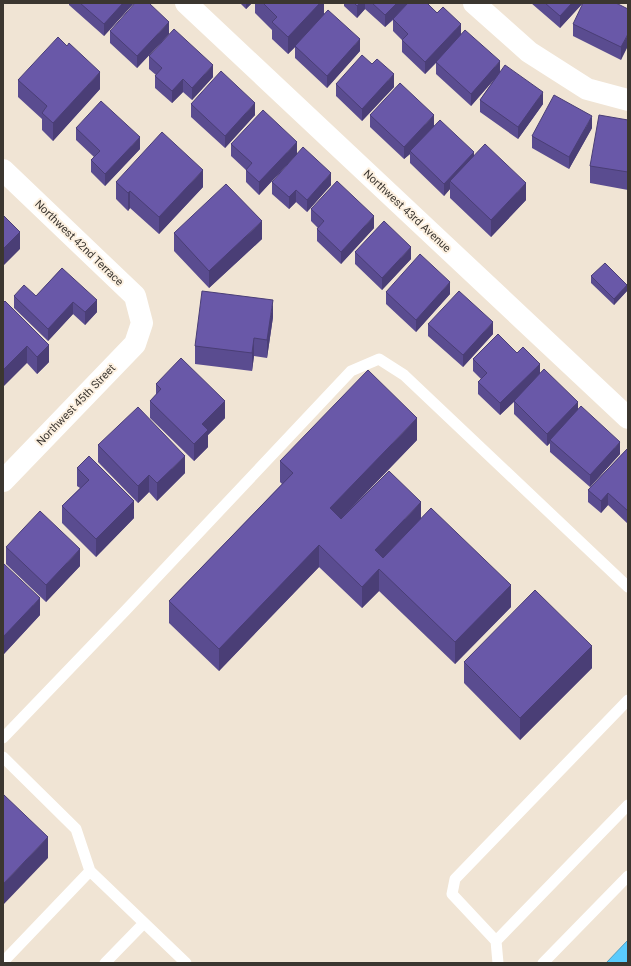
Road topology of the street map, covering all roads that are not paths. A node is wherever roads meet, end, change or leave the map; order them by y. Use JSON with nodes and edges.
{"nodes":[{"id":1,"x":186,"y":3,"type":"edge"},
{"id":2,"x":474,"y":3,"type":"edge"},
{"id":3,"x":628,"y":100,"type":"edge"},
{"id":4,"x":3,"y":170,"type":"edge"},
{"id":5,"x":142,"y":323,"type":"joint"},
{"id":6,"x":628,"y":418,"type":"edge"},
{"id":7,"x":3,"y":481,"type":"edge"},
{"id":8,"x":628,"y":587,"type":"edge"},
{"id":9,"x":628,"y":700,"type":"edge"},
{"id":10,"x":3,"y":738,"type":"edge"},
{"id":11,"x":3,"y":757,"type":"edge"},
{"id":12,"x":628,"y":805,"type":"edge"},
{"id":13,"x":90,"y":871,"type":"junction"},
{"id":14,"x":628,"y":876,"type":"edge"},
{"id":15,"x":144,"y":923,"type":"junction"},
{"id":16,"x":496,"y":941,"type":"junction"},
{"id":17,"x":3,"y":962,"type":"edge"},
{"id":18,"x":105,"y":963,"type":"edge"},
{"id":19,"x":186,"y":963,"type":"edge"},
{"id":20,"x":498,"y":963,"type":"edge"},
{"id":21,"x":543,"y":963,"type":"edge"}],
"edges":[{"from":1,"to":6,"type":"street","name":"Northwest 43rd Avenue"},
{"from":2,"to":3,"type":"street"},
{"from":4,"to":5,"type":"street","name":"Northwest 42nd Terrace"},
{"from":5,"to":7,"type":"street","name":"Northwest 45th Street"},
{"from":8,"to":10,"type":"lane"},
{"from":9,"to":16,"type":"lane"},
{"from":11,"to":13,"type":"lane"},
{"from":12,"to":16,"type":"lane"},
{"from":13,"to":15,"type":"lane"},
{"from":13,"to":17,"type":"lane"},
{"from":14,"to":21,"type":"lane"},
{"from":15,"to":18,"type":"lane"},
{"from":15,"to":19,"type":"lane"},
{"from":16,"to":20,"type":"lane"}]}
